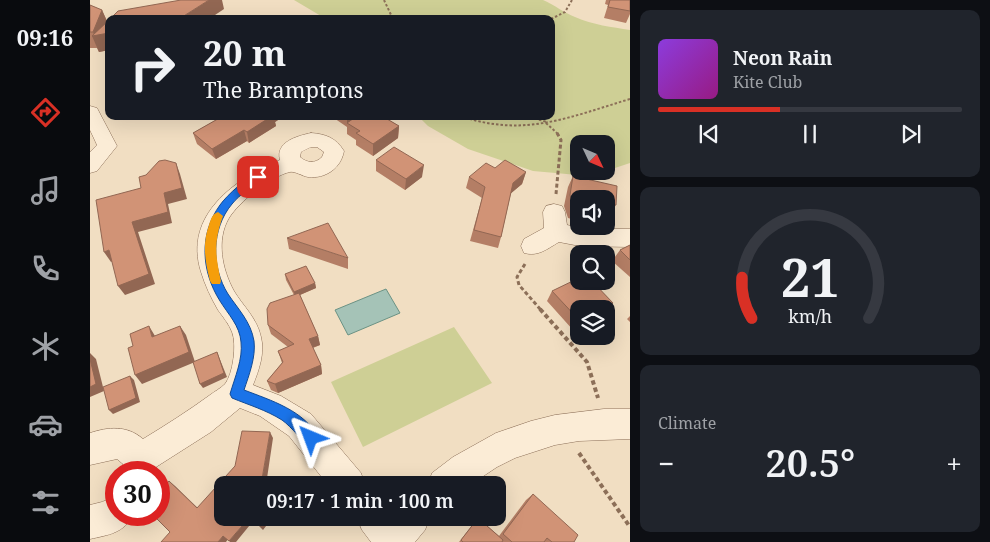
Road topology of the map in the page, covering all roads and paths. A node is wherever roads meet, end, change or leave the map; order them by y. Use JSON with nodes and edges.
{"nodes":[{"id":1,"x":384,"y":0,"type":"edge"},
{"id":2,"x":572,"y":0,"type":"edge"},
{"id":3,"x":391,"y":15,"type":"edge"},
{"id":4,"x":555,"y":17,"type":"edge"},
{"id":5,"x":630,"y":99,"type":"edge"},
{"id":6,"x":90,"y":112,"type":"edge"},
{"id":7,"x":469,"y":120,"type":"edge"},
{"id":8,"x":538,"y":120,"type":"edge"},
{"id":9,"x":547,"y":123,"type":"junction"},
{"id":10,"x":292,"y":163,"type":"dead end"},
{"id":11,"x":90,"y":166,"type":"edge"},
{"id":12,"x":555,"y":222,"type":"junction"},
{"id":13,"x":630,"y":238,"type":"edge"},
{"id":14,"x":533,"y":246,"type":"joint"},
{"id":15,"x":236,"y":394,"type":"junction"},
{"id":16,"x":617,"y":423,"type":"edge"},
{"id":17,"x":567,"y":428,"type":"junction"},
{"id":18,"x":90,"y":449,"type":"edge"},
{"id":19,"x":138,"y":461,"type":"edge"},
{"id":20,"x":147,"y":461,"type":"edge"},
{"id":21,"x":342,"y":476,"type":"edge"},
{"id":22,"x":455,"y":476,"type":"edge"},
{"id":23,"x":105,"y":519,"type":"edge"},
{"id":24,"x":90,"y":522,"type":"edge"},
{"id":25,"x":380,"y":526,"type":"edge"},
{"id":26,"x":406,"y":526,"type":"edge"},
{"id":27,"x":630,"y":527,"type":"edge"},
{"id":28,"x":393,"y":542,"type":"edge"}],
"edges":[{"from":1,"to":3,"type":"path"},
{"from":2,"to":4,"type":"path"},
{"from":5,"to":9,"type":"path"},
{"from":6,"to":11,"type":"street"},
{"from":7,"to":9,"type":"path"},
{"from":8,"to":9,"type":"path"},
{"from":9,"to":12,"type":"path"},
{"from":10,"to":15,"type":"street"},
{"from":12,"to":13,"type":"street"},
{"from":12,"to":14,"type":"street"},
{"from":14,"to":16,"type":"path"},
{"from":15,"to":20,"type":"street"},
{"from":15,"to":21,"type":"street"},
{"from":16,"to":17,"type":"street"},
{"from":17,"to":22,"type":"street"},
{"from":17,"to":27,"type":"path"},
{"from":18,"to":19,"type":"street"},
{"from":23,"to":24,"type":"street"},
{"from":25,"to":28,"type":"street"},
{"from":26,"to":28,"type":"street"}]}
